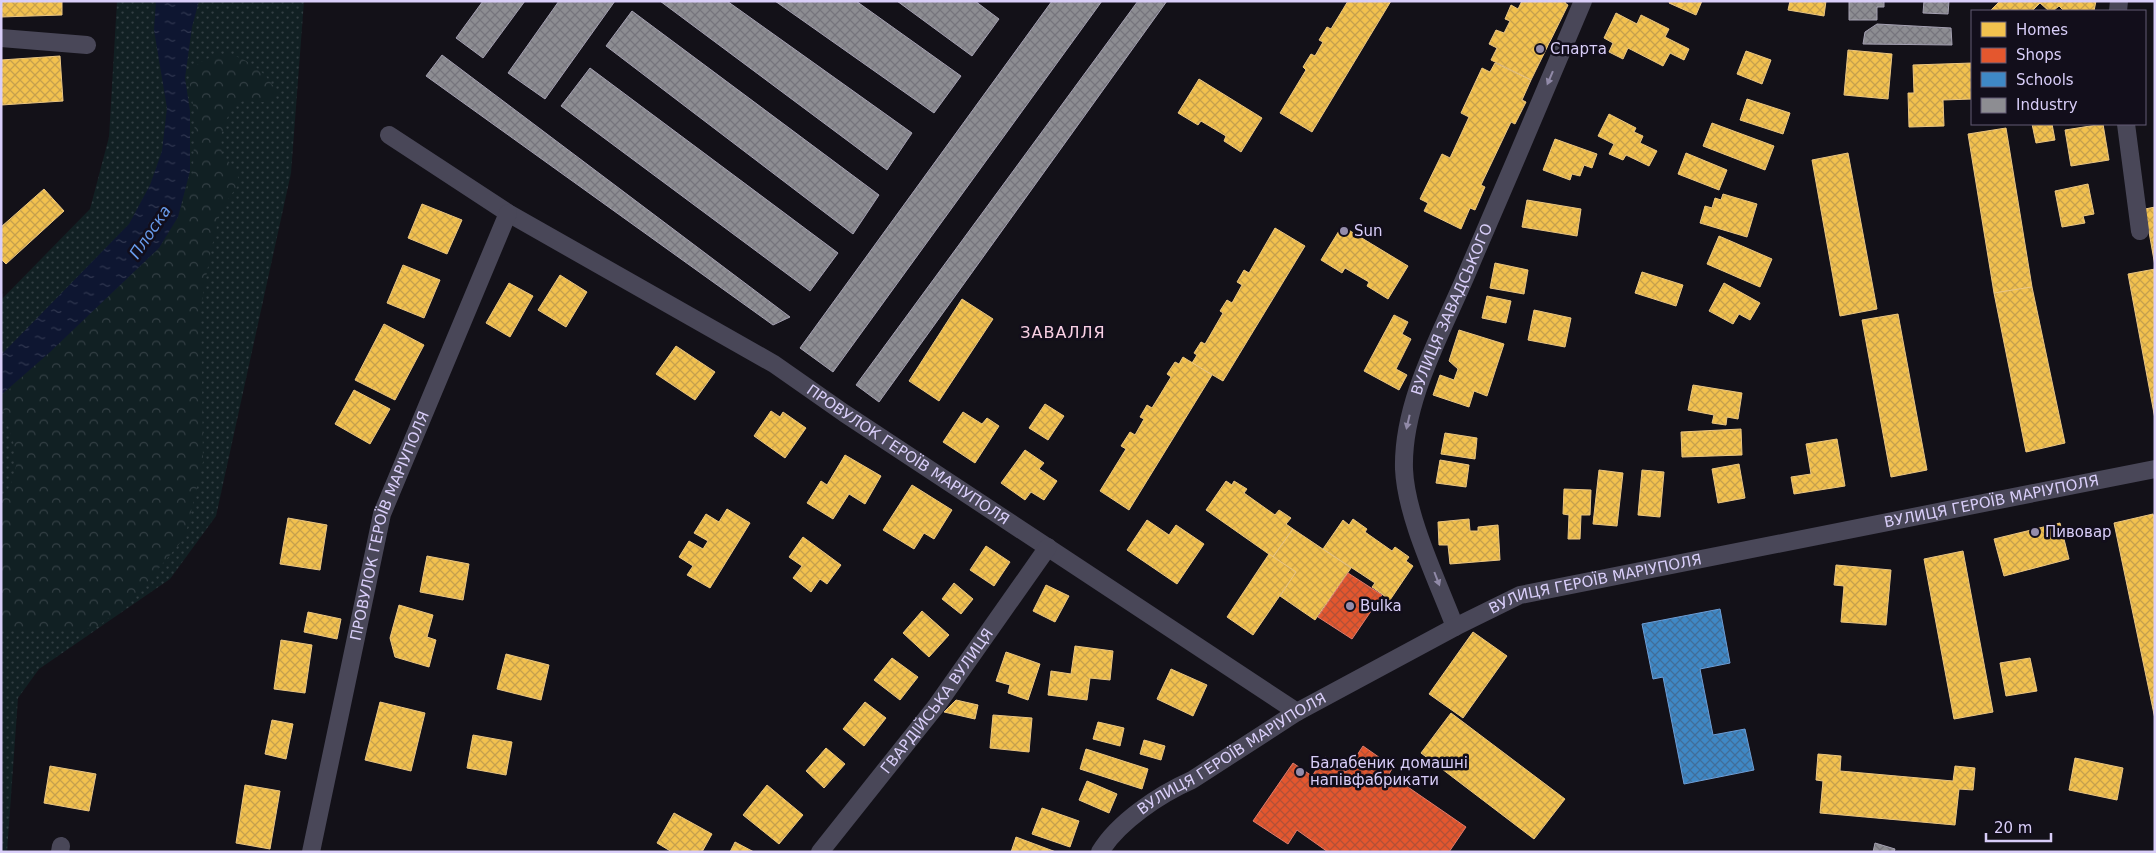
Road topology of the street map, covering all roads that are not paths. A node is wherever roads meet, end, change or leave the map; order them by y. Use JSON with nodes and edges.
{"nodes":[{"id":1,"x":1583,"y":1,"type":"edge"},
{"id":2,"x":1,"y":38,"type":"edge"},
{"id":3,"x":87,"y":44,"type":"dead end"},
{"id":4,"x":2126,"y":125,"type":"edge"},
{"id":5,"x":389,"y":135,"type":"dead end"},
{"id":6,"x":508,"y":213,"type":"junction"},
{"id":7,"x":2140,"y":231,"type":"dead end"},
{"id":8,"x":2155,"y":469,"type":"edge"},
{"id":9,"x":1048,"y":547,"type":"junction"},
{"id":10,"x":1456,"y":627,"type":"junction"},
{"id":11,"x":1297,"y":712,"type":"junction"},
{"id":12,"x":311,"y":852,"type":"edge"},
{"id":13,"x":820,"y":852,"type":"edge"},
{"id":14,"x":1100,"y":852,"type":"edge"}],
"edges":[{"from":1,"to":10,"type":"street","name":"ВУЛИЦЯ ЗАВАДСЬКОГО","one_way":true},
{"from":2,"to":3,"type":"street"},
{"from":4,"to":7,"type":"street"},
{"from":5,"to":6,"type":"street","name":"ПРОВУЛОК ГЕРОЇВ МАРІУПОЛЯ"},
{"from":6,"to":9,"type":"street","name":"ПРОВУЛОК ГЕРОЇВ МАРІУПОЛЯ"},
{"from":6,"to":12,"type":"street","name":"ПРОВУЛОК ГЕРОЇВ МАРІУПОЛЯ"},
{"from":8,"to":10,"type":"street","name":"ВУЛИЦЯ ГЕРОЇВ МАРІУПОЛЯ"},
{"from":9,"to":11,"type":"street","name":"ПРОВУЛОК ГЕРОЇВ МАРІУПОЛЯ"},
{"from":9,"to":13,"type":"street","name":"ГВАРДІЙСЬКА ВУЛИЦЯ"},
{"from":10,"to":11,"type":"street","name":"ВУЛИЦЯ ГЕРОЇВ МАРІУПОЛЯ"},
{"from":11,"to":14,"type":"street","name":"ВУЛИЦЯ ГЕРОЇВ МАРІУПОЛЯ"}]}
